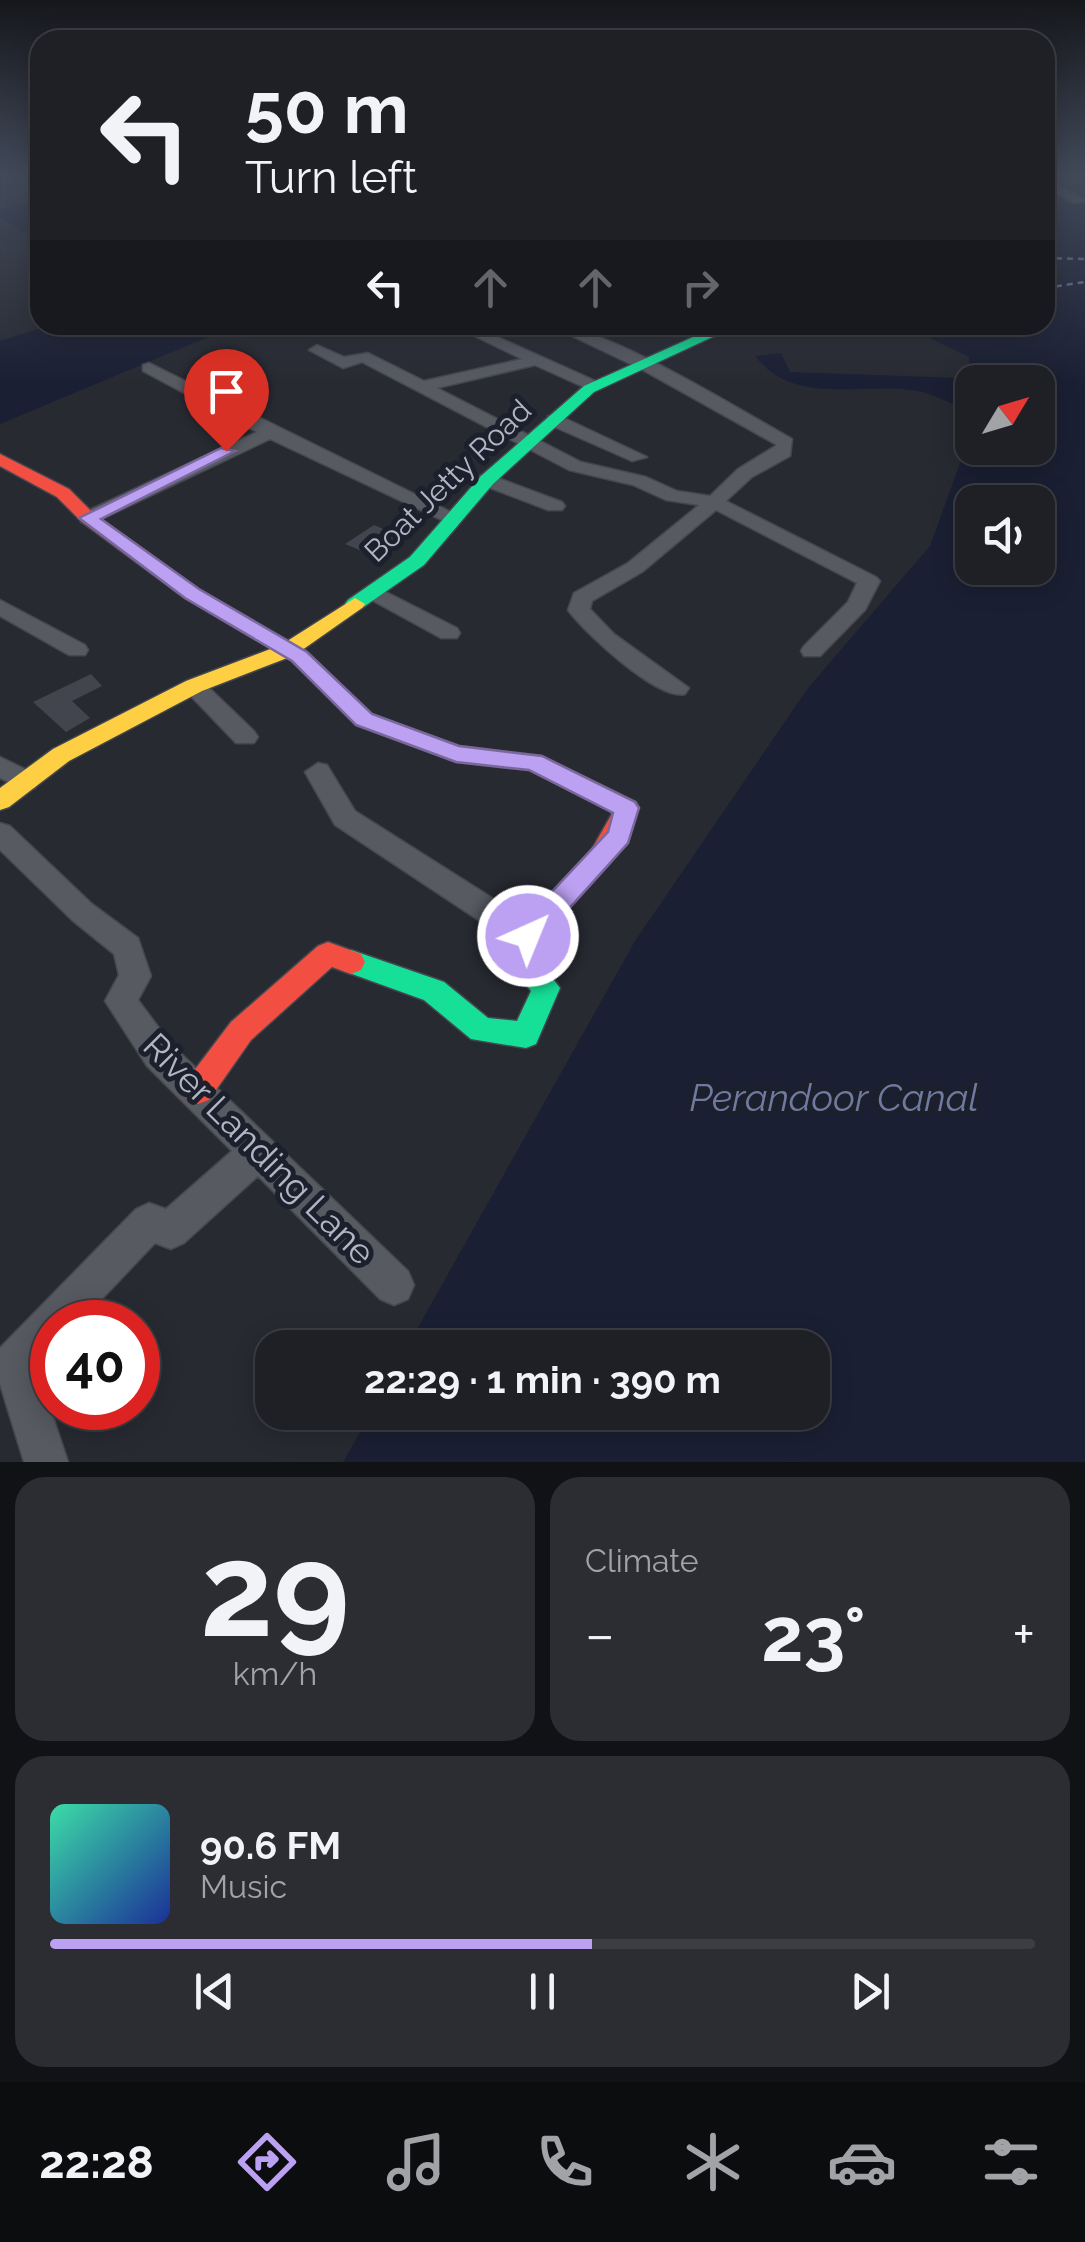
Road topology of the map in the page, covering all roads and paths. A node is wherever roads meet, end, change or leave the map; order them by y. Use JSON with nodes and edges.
{"nodes":[{"id":1,"x":482,"y":335,"type":"edge"},
{"id":2,"x":578,"y":335,"type":"edge"},
{"id":3,"x":705,"y":335,"type":"edge"},
{"id":4,"x":317,"y":350,"type":"dead end"},
{"id":5,"x":536,"y":359,"type":"junction"},
{"id":6,"x":647,"y":366,"type":"junction"},
{"id":7,"x":149,"y":368,"type":"dead end"},
{"id":8,"x":594,"y":386,"type":"junction"},
{"id":9,"x":422,"y":387,"type":"junction"},
{"id":10,"x":554,"y":420,"type":"junction"},
{"id":11,"x":270,"y":432,"type":"junction"},
{"id":12,"x":526,"y":444,"type":"junction"},
{"id":13,"x":638,"y":457,"type":"dead end"},
{"id":14,"x":0,"y":458,"type":"edge"},
{"id":15,"x":486,"y":480,"type":"junction"},
{"id":16,"x":714,"y":502,"type":"junction"},
{"id":17,"x":556,"y":506,"type":"dead end"},
{"id":18,"x":88,"y":518,"type":"junction"},
{"id":19,"x":453,"y":518,"type":"junction"},
{"id":20,"x":376,"y":593,"type":"junction"},
{"id":21,"x":0,"y":607,"type":"edge"},
{"id":22,"x":449,"y":633,"type":"dead end"},
{"id":23,"x":77,"y":650,"type":"dead end"},
{"id":24,"x":288,"y":650,"type":"junction"},
{"id":25,"x":812,"y":651,"type":"dead end"},
{"id":26,"x":194,"y":686,"type":"junction"},
{"id":27,"x":677,"y":688,"type":"dead end"},
{"id":28,"x":244,"y":737,"type":"dead end"},
{"id":29,"x":0,"y":766,"type":"edge"},
{"id":30,"x":318,"y":772,"type":"dead end"},
{"id":31,"x":26,"y":782,"type":"junction"},
{"id":32,"x":0,"y":801,"type":"edge"},
{"id":33,"x":0,"y":833,"type":"edge"},
{"id":34,"x":528,"y":936,"type":"junction"},
{"id":35,"x":198,"y":1090,"type":"junction"},
{"id":36,"x":259,"y":1151,"type":"junction"},
{"id":37,"x":394,"y":1285,"type":"dead end"},
{"id":38,"x":75,"y":1300,"type":"edge"},
{"id":39,"x":30,"y":1347,"type":"edge"},
{"id":40,"x":30,"y":1412,"type":"edge"},
{"id":41,"x":36,"y":1430,"type":"edge"},
{"id":42,"x":46,"y":1462,"type":"edge"}],
"edges":[{"from":1,"to":5,"type":"street"},
{"from":2,"to":6,"type":"street"},
{"from":3,"to":6,"type":"street","name":"Boat Jetty Road"},
{"from":4,"to":9,"type":"street"},
{"from":5,"to":8,"type":"street"},
{"from":5,"to":9,"type":"street"},
{"from":6,"to":8,"type":"street","name":"Boat Jetty Road"},
{"from":6,"to":16,"type":"street"},
{"from":7,"to":11,"type":"street"},
{"from":8,"to":10,"type":"street","name":"Boat Jetty Road"},
{"from":9,"to":12,"type":"street"},
{"from":10,"to":12,"type":"street","name":"Boat Jetty Road"},
{"from":10,"to":13,"type":"street"},
{"from":11,"to":18,"type":"street"},
{"from":11,"to":19,"type":"street"},
{"from":12,"to":15,"type":"street","name":"Boat Jetty Road"},
{"from":12,"to":16,"type":"street"},
{"from":14,"to":18,"type":"street"},
{"from":15,"to":17,"type":"street"},
{"from":15,"to":19,"type":"street","name":"Boat Jetty Road"},
{"from":16,"to":25,"type":"street"},
{"from":16,"to":27,"type":"street"},
{"from":18,"to":24,"type":"street"},
{"from":19,"to":20,"type":"street","name":"Boat Jetty Road"},
{"from":20,"to":22,"type":"street"},
{"from":20,"to":24,"type":"street","name":"Boat Jetty Road"},
{"from":21,"to":23,"type":"street"},
{"from":24,"to":26,"type":"street","name":"Boat Jetty Road"},
{"from":24,"to":34,"type":"street"},
{"from":26,"to":28,"type":"street"},
{"from":26,"to":31,"type":"street","name":"Boat Jetty Road"},
{"from":29,"to":31,"type":"street"},
{"from":30,"to":34,"type":"street"},
{"from":31,"to":32,"type":"street","name":"Boat Jetty Road"},
{"from":33,"to":35,"type":"street","name":"River Landing Lane"},
{"from":34,"to":35,"type":"street"},
{"from":35,"to":36,"type":"street","name":"River Landing Lane"},
{"from":36,"to":37,"type":"street","name":"River Landing Lane"},
{"from":36,"to":38,"type":"street"},
{"from":39,"to":40,"type":"street"},
{"from":41,"to":42,"type":"street"}]}
